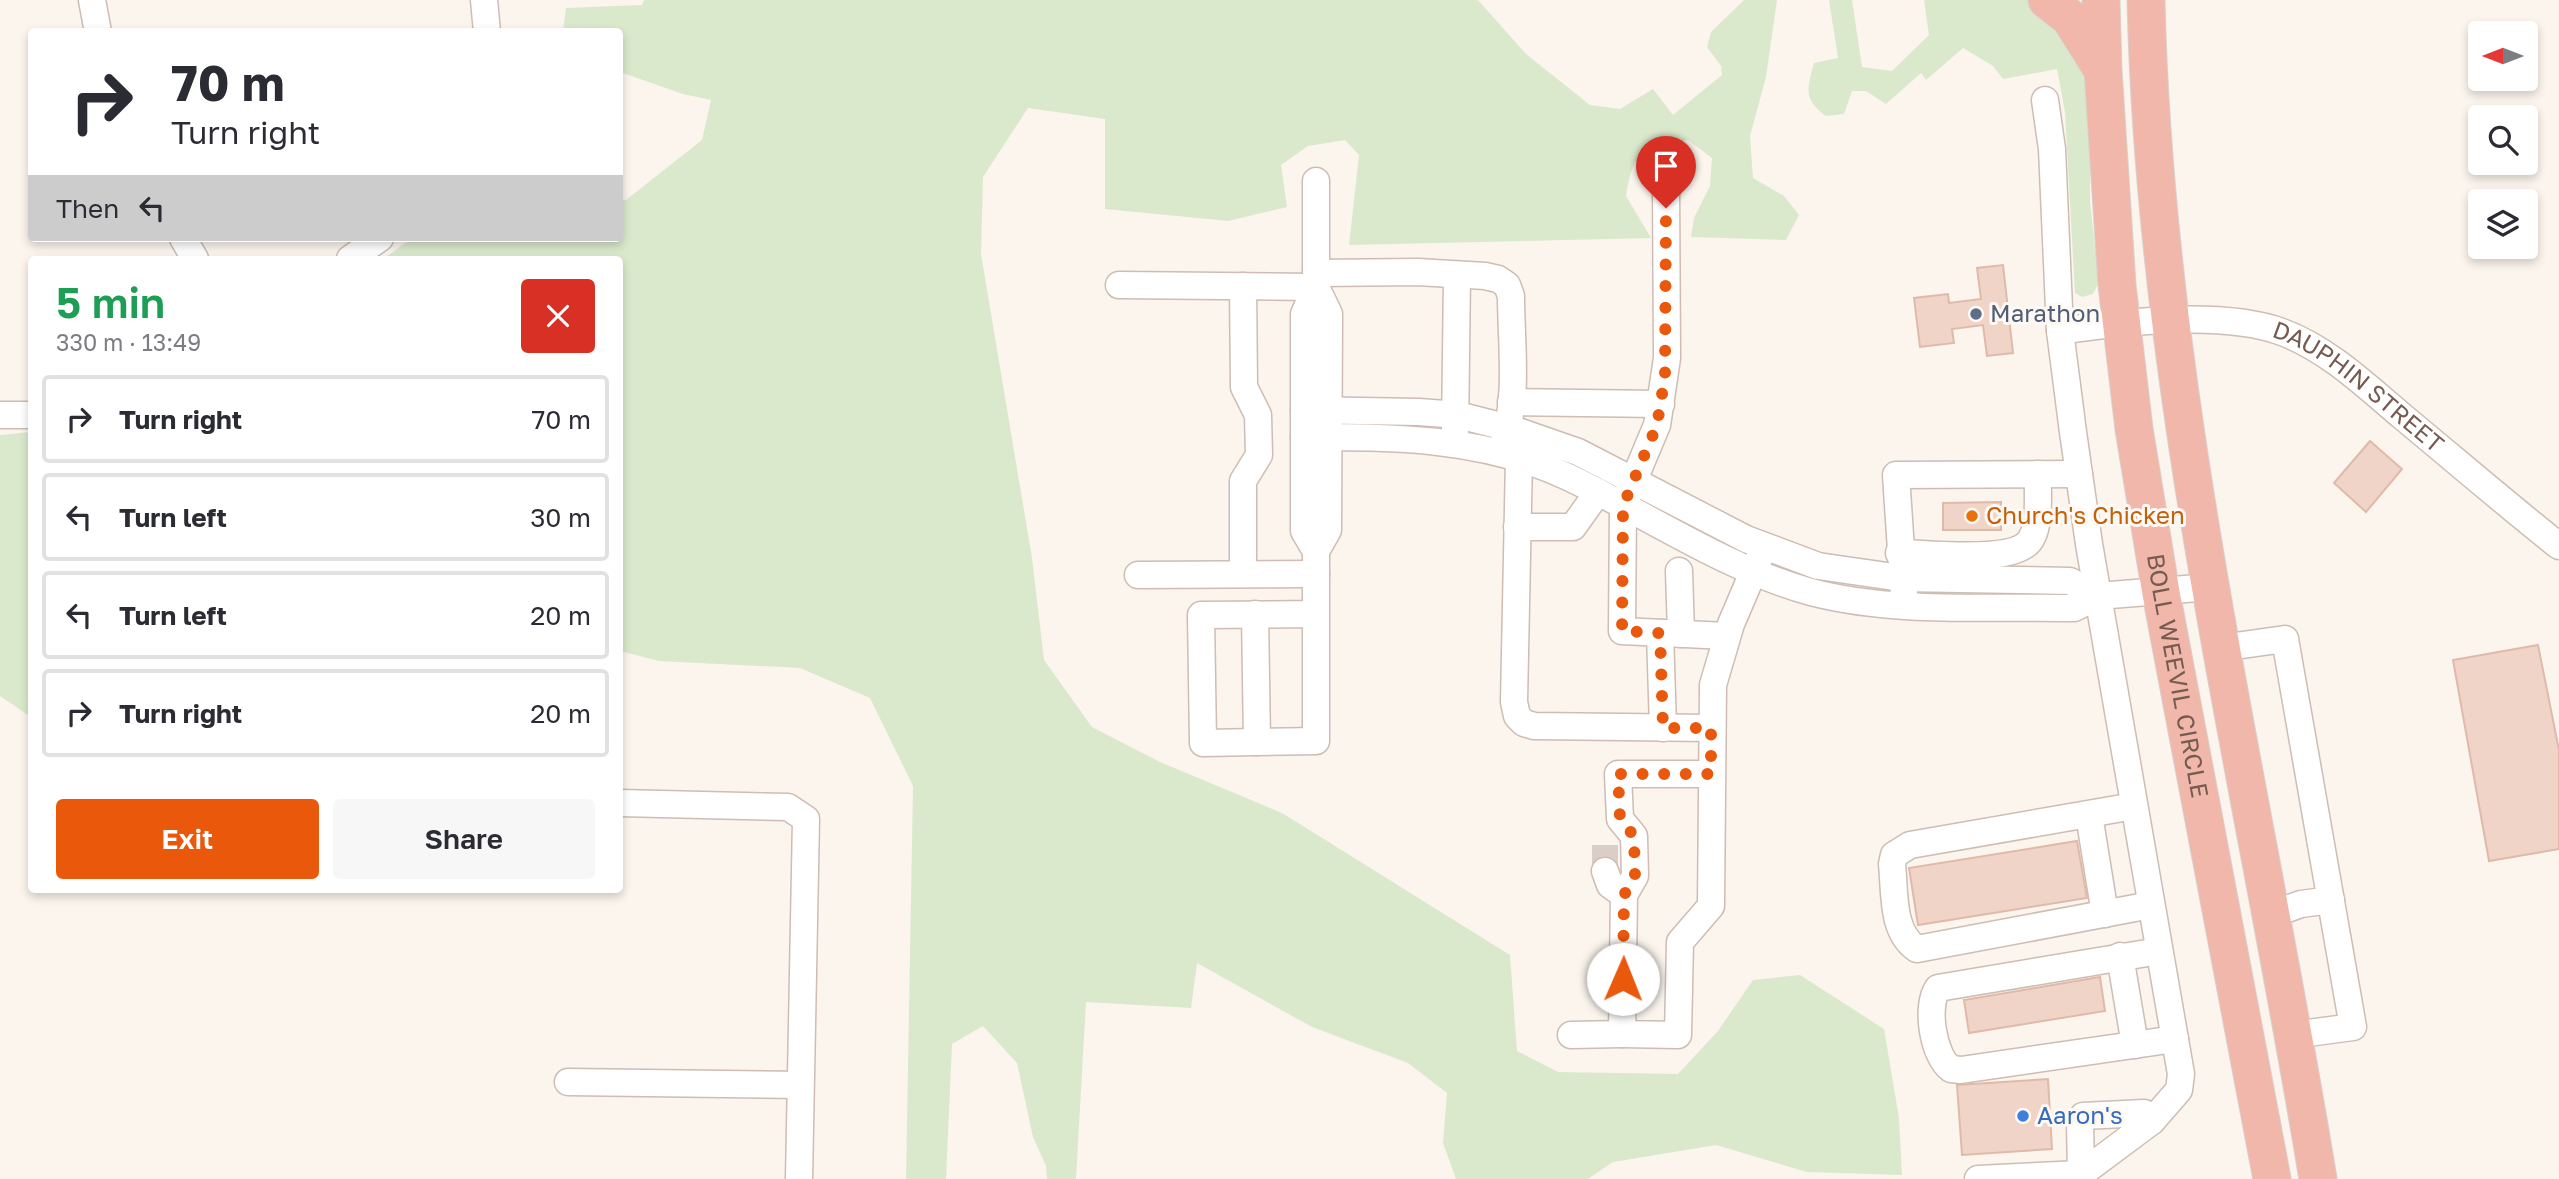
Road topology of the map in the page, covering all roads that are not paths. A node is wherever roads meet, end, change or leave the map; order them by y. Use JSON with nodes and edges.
{"nodes":[{"id":1,"x":92,"y":0,"type":"edge"},
{"id":2,"x":484,"y":0,"type":"edge"},
{"id":3,"x":2046,"y":0,"type":"edge"},
{"id":4,"x":2102,"y":0,"type":"edge"},
{"id":5,"x":2146,"y":0,"type":"edge"},
{"id":6,"x":97,"y":28,"type":"edge"},
{"id":7,"x":487,"y":28,"type":"edge"},
{"id":8,"x":2103,"y":69,"type":"junction"},
{"id":9,"x":2045,"y":100,"type":"dead end"},
{"id":10,"x":1316,"y":181,"type":"dead end"},
{"id":11,"x":1666,"y":183,"type":"dead end"},
{"id":12,"x":374,"y":242,"type":"edge"},
{"id":13,"x":354,"y":256,"type":"edge"},
{"id":14,"x":1457,"y":275,"type":"junction"},
{"id":15,"x":1316,"y":280,"type":"junction"},
{"id":16,"x":1119,"y":285,"type":"dead end"},
{"id":17,"x":1243,"y":286,"type":"junction"},
{"id":18,"x":2170,"y":321,"type":"junction"},
{"id":19,"x":2120,"y":322,"type":"junction"},
{"id":20,"x":2060,"y":331,"type":"junction"},
{"id":21,"x":1661,"y":404,"type":"junction"},
{"id":22,"x":1316,"y":410,"type":"junction"},
{"id":23,"x":0,"y":415,"type":"edge"},
{"id":24,"x":28,"y":415,"type":"edge"},
{"id":25,"x":1458,"y":415,"type":"junction"},
{"id":26,"x":1510,"y":415,"type":"junction"},
{"id":27,"x":1316,"y":437,"type":"junction"},
{"id":28,"x":1454,"y":442,"type":"junction"},
{"id":29,"x":1510,"y":455,"type":"junction"},
{"id":30,"x":2038,"y":474,"type":"junction"},
{"id":31,"x":2079,"y":474,"type":"junction"},
{"id":32,"x":1635,"y":482,"type":"junction"},
{"id":33,"x":1598,"y":492,"type":"junction"},
{"id":34,"x":1623,"y":506,"type":"junction"},
{"id":35,"x":1517,"y":527,"type":"junction"},
{"id":36,"x":2559,"y":546,"type":"edge"},
{"id":37,"x":1764,"y":547,"type":"junction"},
{"id":38,"x":1316,"y":563,"type":"junction"},
{"id":39,"x":1900,"y":565,"type":"junction"},
{"id":40,"x":1679,"y":571,"type":"dead end"},
{"id":41,"x":1754,"y":572,"type":"junction"},
{"id":42,"x":1139,"y":575,"type":"dead end"},
{"id":43,"x":1243,"y":575,"type":"junction"},
{"id":44,"x":2210,"y":587,"type":"junction"},
{"id":45,"x":2161,"y":593,"type":"junction"},
{"id":46,"x":2098,"y":596,"type":"junction"},
{"id":47,"x":1906,"y":605,"type":"junction"},
{"id":48,"x":1255,"y":614,"type":"junction"},
{"id":49,"x":1316,"y":614,"type":"junction"},
{"id":50,"x":1671,"y":633,"type":"junction"},
{"id":51,"x":1727,"y":635,"type":"junction"},
{"id":52,"x":2221,"y":648,"type":"junction"},
{"id":53,"x":1663,"y":728,"type":"junction"},
{"id":54,"x":1711,"y":728,"type":"junction"},
{"id":55,"x":1257,"y":742,"type":"junction"},
{"id":56,"x":1711,"y":774,"type":"junction"},
{"id":57,"x":623,"y":803,"type":"edge"},
{"id":58,"x":2134,"y":806,"type":"junction"},
{"id":59,"x":2089,"y":815,"type":"junction"},
{"id":60,"x":1605,"y":871,"type":"tunnel mouth"},
{"id":61,"x":2215,"y":876,"type":"junction"},
{"id":62,"x":1624,"y":895,"type":"junction"},
{"id":63,"x":2331,"y":900,"type":"junction"},
{"id":64,"x":2151,"y":905,"type":"junction"},
{"id":65,"x":2286,"y":909,"type":"junction"},
{"id":66,"x":2105,"y":914,"type":"junction"},
{"id":67,"x":2159,"y":951,"type":"junction"},
{"id":68,"x":2120,"y":956,"type":"junction"},
{"id":69,"x":1622,"y":1034,"type":"junction"},
{"id":70,"x":1572,"y":1035,"type":"dead end"},
{"id":71,"x":2293,"y":1035,"type":"junction"},
{"id":72,"x":2175,"y":1039,"type":"junction"},
{"id":73,"x":2135,"y":1045,"type":"junction"},
{"id":74,"x":568,"y":1082,"type":"dead end"},
{"id":75,"x":800,"y":1085,"type":"junction"},
{"id":76,"x":2259,"y":1105,"type":"junction"},
{"id":77,"x":2152,"y":1121,"type":"junction"},
{"id":78,"x":2312,"y":1140,"type":"junction"},
{"id":79,"x":2081,"y":1174,"type":"junction"},
{"id":80,"x":799,"y":1179,"type":"edge"},
{"id":81,"x":1978,"y":1179,"type":"edge"},
{"id":82,"x":2243,"y":1179,"type":"edge"},
{"id":83,"x":2272,"y":1179,"type":"edge"},
{"id":84,"x":2318,"y":1179,"type":"edge"},
{"id":85,"x":2334,"y":1179,"type":"edge"}],
"edges":[{"from":1,"to":6,"type":"street"},
{"from":2,"to":7,"type":"street"},
{"from":3,"to":8,"type":"highway"},
{"from":4,"to":8,"type":"highway","name":"BOLL WEEVIL CIRCLE"},
{"from":5,"to":18,"type":"highway","name":"BOLL WEEVIL CIRCLE"},
{"from":8,"to":19,"type":"highway","name":"BOLL WEEVIL CIRCLE"},
{"from":9,"to":20,"type":"street"},
{"from":10,"to":15,"type":"street"},
{"from":11,"to":21,"type":"street"},
{"from":12,"to":13,"type":"street"},
{"from":14,"to":15,"type":"street"},
{"from":14,"to":25,"type":"street"},
{"from":14,"to":26,"type":"street"},
{"from":15,"to":17,"type":"street"},
{"from":15,"to":22,"type":"street"},
{"from":16,"to":17,"type":"street"},
{"from":17,"to":43,"type":"street"},
{"from":18,"to":19,"type":"street","name":"DAUPHIN STREET"},
{"from":18,"to":36,"type":"street","name":"DAUPHIN STREET"},
{"from":18,"to":44,"type":"highway","name":"BOLL WEEVIL CIRCLE"},
{"from":19,"to":20,"type":"street","name":"DAUPHIN STREET"},
{"from":19,"to":45,"type":"highway","name":"BOLL WEEVIL CIRCLE"},
{"from":20,"to":31,"type":"street"},
{"from":21,"to":26,"type":"street"},
{"from":21,"to":32,"type":"street"},
{"from":22,"to":25,"type":"street"},
{"from":22,"to":27,"type":"street"},
{"from":23,"to":24,"type":"street"},
{"from":25,"to":26,"type":"street"},
{"from":25,"to":28,"type":"street"},
{"from":26,"to":29,"type":"street"},
{"from":26,"to":32,"type":"street"},
{"from":27,"to":28,"type":"street"},
{"from":27,"to":38,"type":"street"},
{"from":28,"to":29,"type":"street"},
{"from":29,"to":33,"type":"street"},
{"from":29,"to":35,"type":"street"},
{"from":30,"to":31,"type":"street"},
{"from":30,"to":39,"type":"street"},
{"from":30,"to":39,"type":"street"},
{"from":31,"to":46,"type":"street"},
{"from":32,"to":34,"type":"street"},
{"from":32,"to":37,"type":"street"},
{"from":33,"to":34,"type":"street"},
{"from":33,"to":35,"type":"street"},
{"from":34,"to":41,"type":"street"},
{"from":34,"to":50,"type":"street"},
{"from":35,"to":53,"type":"street"},
{"from":37,"to":39,"type":"street"},
{"from":37,"to":41,"type":"street"},
{"from":38,"to":43,"type":"street"},
{"from":38,"to":49,"type":"street"},
{"from":39,"to":46,"type":"street"},
{"from":39,"to":47,"type":"street"},
{"from":40,"to":50,"type":"street"},
{"from":41,"to":47,"type":"street"},
{"from":41,"to":51,"type":"street"},
{"from":42,"to":43,"type":"street"},
{"from":44,"to":45,"type":"street"},
{"from":44,"to":52,"type":"highway","name":"BOLL WEEVIL CIRCLE"},
{"from":45,"to":46,"type":"street"},
{"from":45,"to":61,"type":"highway","name":"BOLL WEEVIL CIRCLE"},
{"from":46,"to":47,"type":"street"},
{"from":46,"to":58,"type":"street"},
{"from":48,"to":49,"type":"street"},
{"from":48,"to":55,"type":"street"},
{"from":48,"to":55,"type":"street"},
{"from":49,"to":55,"type":"street"},
{"from":50,"to":51,"type":"street"},
{"from":50,"to":53,"type":"street"},
{"from":51,"to":54,"type":"street"},
{"from":52,"to":63,"type":"street"},
{"from":52,"to":65,"type":"highway","name":"BOLL WEEVIL CIRCLE"},
{"from":53,"to":54,"type":"street"},
{"from":54,"to":56,"type":"street"},
{"from":56,"to":62,"type":"street"},
{"from":56,"to":69,"type":"street"},
{"from":57,"to":75,"type":"street"},
{"from":58,"to":59,"type":"street"},
{"from":58,"to":64,"type":"street"},
{"from":59,"to":66,"type":"street"},
{"from":59,"to":66,"type":"street"},
{"from":60,"to":62,"type":"street"},
{"from":61,"to":65,"type":"highway"},
{"from":61,"to":76,"type":"highway","name":"BOLL WEEVIL CIRCLE"},
{"from":62,"to":69,"type":"street"},
{"from":63,"to":65,"type":"street"},
{"from":63,"to":71,"type":"street"},
{"from":64,"to":66,"type":"street"},
{"from":64,"to":67,"type":"street"},
{"from":65,"to":71,"type":"highway","name":"BOLL WEEVIL CIRCLE"},
{"from":67,"to":68,"type":"street"},
{"from":67,"to":72,"type":"street"},
{"from":68,"to":73,"type":"street"},
{"from":68,"to":73,"type":"street"},
{"from":69,"to":70,"type":"street"},
{"from":71,"to":78,"type":"highway","name":"BOLL WEEVIL CIRCLE"},
{"from":72,"to":73,"type":"street"},
{"from":72,"to":77,"type":"street"},
{"from":74,"to":75,"type":"street"},
{"from":75,"to":80,"type":"street"},
{"from":76,"to":82,"type":"highway"},
{"from":76,"to":83,"type":"highway","name":"BOLL WEEVIL CIRCLE"},
{"from":77,"to":79,"type":"street"},
{"from":77,"to":79,"type":"street"},
{"from":78,"to":84,"type":"highway","name":"BOLL WEEVIL CIRCLE"},
{"from":78,"to":85,"type":"highway"},
{"from":79,"to":81,"type":"street"}]}
